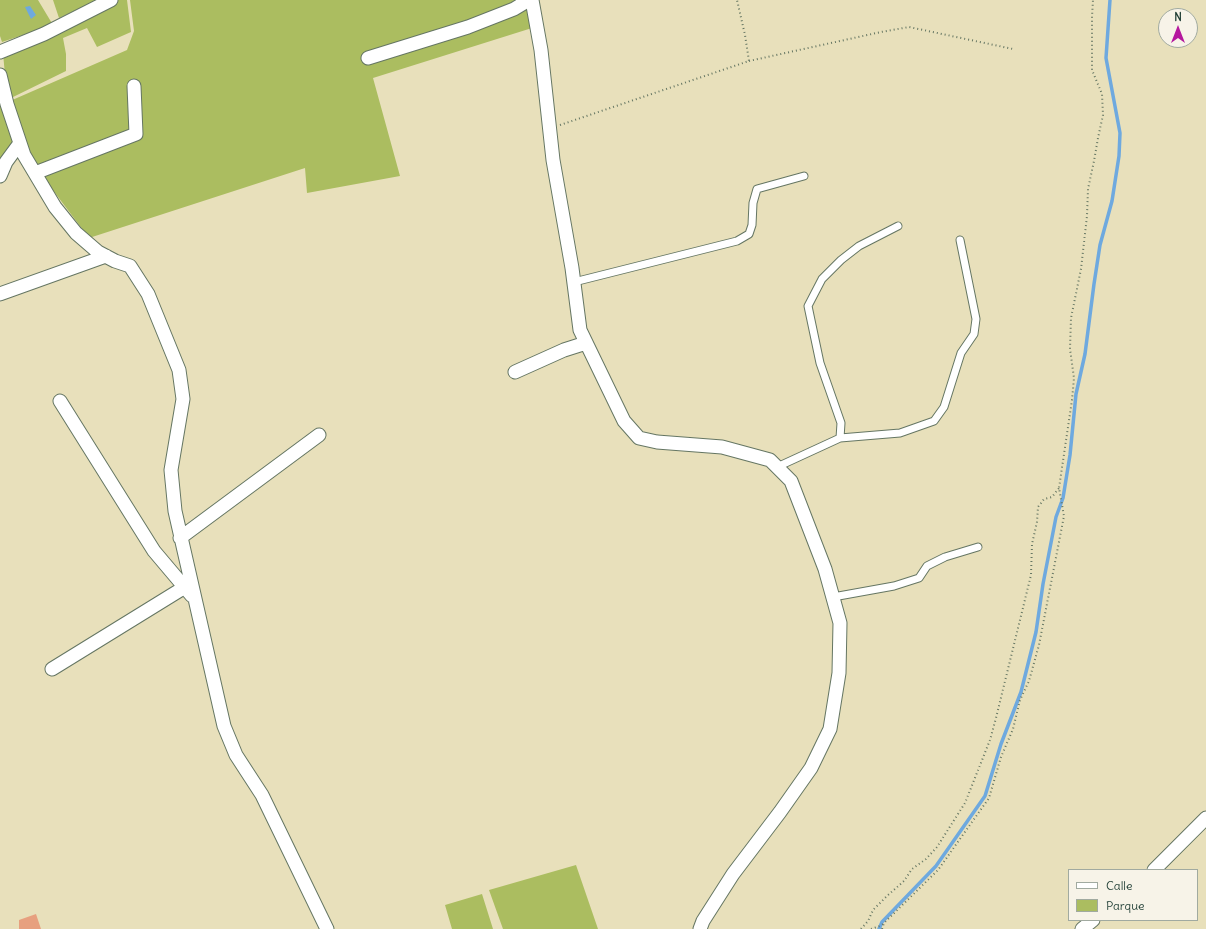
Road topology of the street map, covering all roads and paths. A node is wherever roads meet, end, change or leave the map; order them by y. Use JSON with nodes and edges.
{"nodes":[{"id":1,"x":111,"y":0,"type":"edge"},
{"id":2,"x":531,"y":0,"type":"edge"},
{"id":3,"x":737,"y":0,"type":"edge"},
{"id":4,"x":1093,"y":0,"type":"edge"},
{"id":5,"x":1013,"y":49,"type":"dead end"},
{"id":6,"x":0,"y":52,"type":"edge"},
{"id":7,"x":368,"y":58,"type":"dead end"},
{"id":8,"x":749,"y":60,"type":"junction"},
{"id":9,"x":0,"y":75,"type":"edge"},
{"id":10,"x":134,"y":86,"type":"dead end"},
{"id":11,"x":550,"y":129,"type":"junction"},
{"id":12,"x":20,"y":143,"type":"junction"},
{"id":13,"x":35,"y":173,"type":"junction"},
{"id":14,"x":0,"y":176,"type":"edge"},
{"id":15,"x":804,"y":176,"type":"dead end"},
{"id":16,"x":898,"y":226,"type":"dead end"},
{"id":17,"x":960,"y":240,"type":"dead end"},
{"id":18,"x":106,"y":256,"type":"junction"},
{"id":19,"x":574,"y":282,"type":"junction"},
{"id":20,"x":0,"y":294,"type":"edge"},
{"id":21,"x":586,"y":343,"type":"junction"},
{"id":22,"x":516,"y":372,"type":"dead end"},
{"id":23,"x":60,"y":401,"type":"dead end"},
{"id":24,"x":319,"y":435,"type":"dead end"},
{"id":25,"x":840,"y":438,"type":"junction"},
{"id":26,"x":777,"y":467,"type":"junction"},
{"id":27,"x":1059,"y":488,"type":"junction"},
{"id":28,"x":180,"y":538,"type":"junction"},
{"id":29,"x":978,"y":547,"type":"dead end"},
{"id":30,"x":190,"y":592,"type":"junction"},
{"id":31,"x":833,"y":597,"type":"junction"},
{"id":32,"x":52,"y":669,"type":"dead end"},
{"id":33,"x":1206,"y":818,"type":"edge"},
{"id":34,"x":1155,"y":869,"type":"edge"},
{"id":35,"x":1092,"y":921,"type":"edge"},
{"id":36,"x":884,"y":923,"type":"junction"},
{"id":37,"x":327,"y":929,"type":"edge"},
{"id":38,"x":700,"y":929,"type":"edge"},
{"id":39,"x":861,"y":929,"type":"edge"},
{"id":40,"x":872,"y":929,"type":"edge"},
{"id":41,"x":882,"y":929,"type":"edge"},
{"id":42,"x":1082,"y":929,"type":"edge"}],
"edges":[{"from":1,"to":6,"type":"street"},
{"from":2,"to":7,"type":"street"},
{"from":2,"to":11,"type":"street"},
{"from":3,"to":8,"type":"path"},
{"from":4,"to":27,"type":"path"},
{"from":5,"to":8,"type":"path"},
{"from":8,"to":11,"type":"path"},
{"from":9,"to":12,"type":"street"},
{"from":10,"to":13,"type":"street"},
{"from":11,"to":19,"type":"street"},
{"from":12,"to":13,"type":"street"},
{"from":12,"to":14,"type":"street"},
{"from":13,"to":18,"type":"street"},
{"from":15,"to":19,"type":"lane"},
{"from":16,"to":25,"type":"lane"},
{"from":17,"to":25,"type":"lane"},
{"from":18,"to":20,"type":"street"},
{"from":18,"to":28,"type":"street"},
{"from":19,"to":21,"type":"street"},
{"from":21,"to":22,"type":"street"},
{"from":21,"to":26,"type":"street"},
{"from":23,"to":30,"type":"street"},
{"from":24,"to":28,"type":"street"},
{"from":25,"to":26,"type":"lane"},
{"from":26,"to":31,"type":"street"},
{"from":27,"to":36,"type":"path"},
{"from":27,"to":39,"type":"path"},
{"from":28,"to":30,"type":"street"},
{"from":29,"to":31,"type":"lane"},
{"from":30,"to":32,"type":"street"},
{"from":30,"to":37,"type":"street"},
{"from":31,"to":38,"type":"street"},
{"from":33,"to":34,"type":"street"},
{"from":35,"to":42,"type":"street"},
{"from":36,"to":40,"type":"path"},
{"from":36,"to":41,"type":"path"}]}
